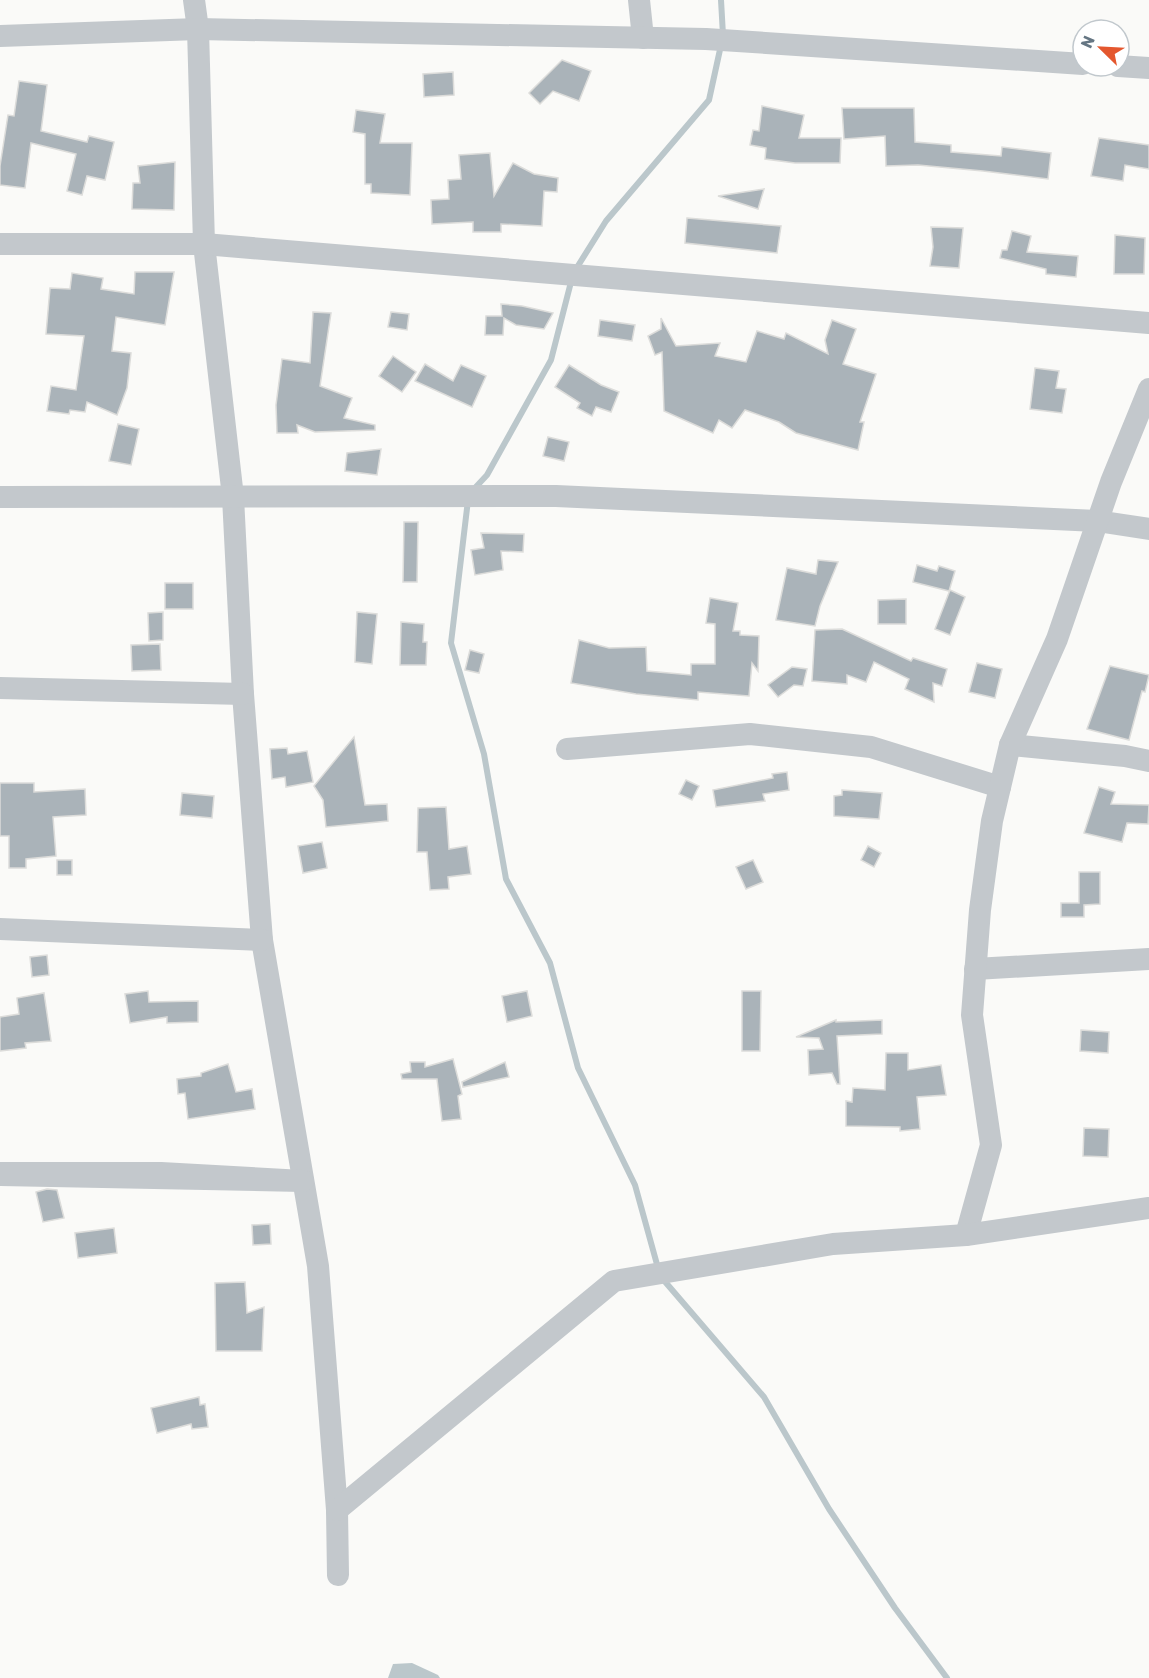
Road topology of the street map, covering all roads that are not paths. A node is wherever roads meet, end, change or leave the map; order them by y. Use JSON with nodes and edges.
{"nodes":[{"id":1,"x":194,"y":0,"type":"edge"},
{"id":2,"x":639,"y":0,"type":"edge"},
{"id":3,"x":198,"y":29,"type":"junction"},
{"id":4,"x":0,"y":36,"type":"edge"},
{"id":5,"x":643,"y":38,"type":"junction"},
{"id":6,"x":1071,"y":63,"type":"edge"},
{"id":7,"x":1131,"y":67,"type":"edge"},
{"id":8,"x":1149,"y":68,"type":"edge"},
{"id":9,"x":0,"y":244,"type":"edge"},
{"id":10,"x":204,"y":244,"type":"junction"},
{"id":11,"x":1149,"y":323,"type":"edge"},
{"id":12,"x":1149,"y":389,"type":"edge"},
{"id":13,"x":0,"y":497,"type":"edge"},
{"id":14,"x":233,"y":497,"type":"junction"},
{"id":15,"x":1097,"y":521,"type":"junction"},
{"id":16,"x":1149,"y":529,"type":"edge"},
{"id":17,"x":0,"y":688,"type":"edge"},
{"id":18,"x":243,"y":694,"type":"junction"},
{"id":19,"x":1010,"y":745,"type":"junction"},
{"id":20,"x":567,"y":748,"type":"dead end"},
{"id":21,"x":1149,"y":761,"type":"edge"},
{"id":22,"x":1000,"y":787,"type":"junction"},
{"id":23,"x":0,"y":929,"type":"edge"},
{"id":24,"x":262,"y":940,"type":"junction"},
{"id":25,"x":1149,"y":959,"type":"edge"},
{"id":26,"x":975,"y":969,"type":"junction"},
{"id":27,"x":0,"y":1174,"type":"edge"},
{"id":28,"x":303,"y":1181,"type":"junction"},
{"id":29,"x":1149,"y":1207,"type":"edge"},
{"id":30,"x":966,"y":1235,"type":"junction"},
{"id":31,"x":337,"y":1510,"type":"junction"},
{"id":32,"x":338,"y":1575,"type":"dead end"}],
"edges":[{"from":1,"to":3,"type":"street"},
{"from":2,"to":5,"type":"street"},
{"from":3,"to":4,"type":"street"},
{"from":3,"to":5,"type":"street"},
{"from":3,"to":10,"type":"street"},
{"from":5,"to":6,"type":"street"},
{"from":7,"to":8,"type":"street"},
{"from":9,"to":10,"type":"street"},
{"from":10,"to":11,"type":"street"},
{"from":10,"to":14,"type":"street"},
{"from":12,"to":15,"type":"street"},
{"from":13,"to":14,"type":"street"},
{"from":14,"to":15,"type":"street"},
{"from":14,"to":18,"type":"street"},
{"from":15,"to":16,"type":"street"},
{"from":15,"to":19,"type":"street"},
{"from":17,"to":18,"type":"street"},
{"from":18,"to":24,"type":"street"},
{"from":19,"to":21,"type":"street"},
{"from":19,"to":22,"type":"street"},
{"from":20,"to":22,"type":"street"},
{"from":22,"to":26,"type":"street"},
{"from":23,"to":24,"type":"street"},
{"from":24,"to":28,"type":"street"},
{"from":25,"to":26,"type":"street"},
{"from":26,"to":30,"type":"street"},
{"from":27,"to":28,"type":"street"},
{"from":28,"to":31,"type":"street"},
{"from":29,"to":30,"type":"street"},
{"from":30,"to":31,"type":"street"},
{"from":31,"to":32,"type":"street"}]}
